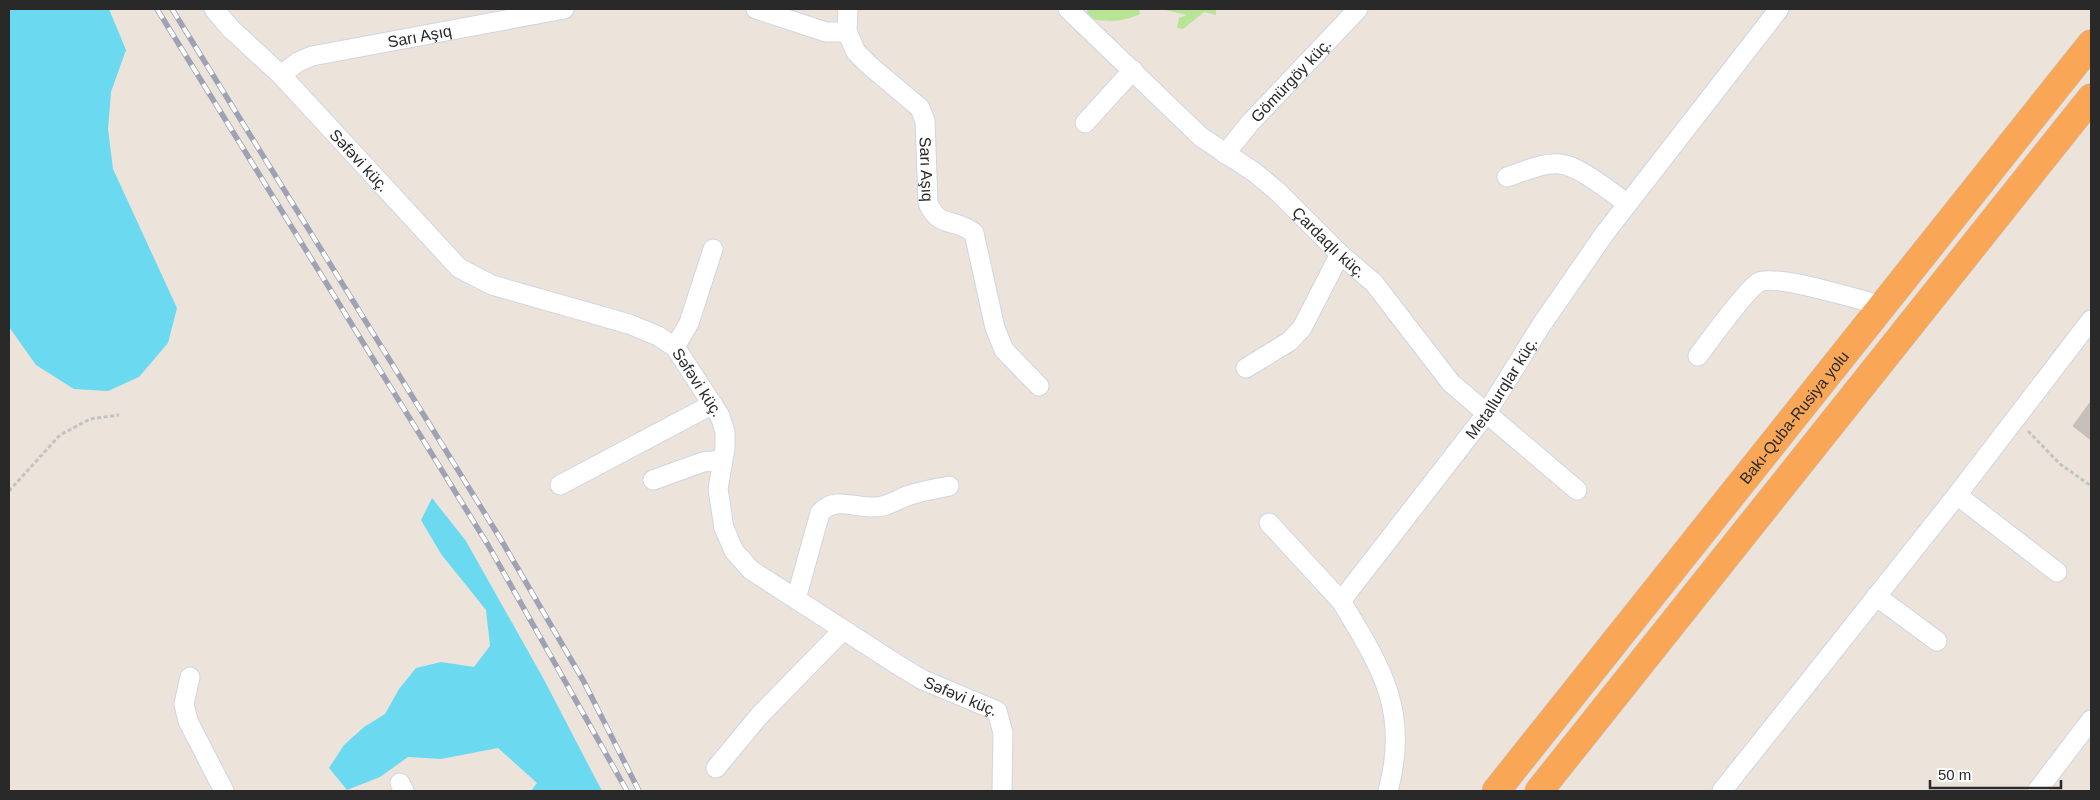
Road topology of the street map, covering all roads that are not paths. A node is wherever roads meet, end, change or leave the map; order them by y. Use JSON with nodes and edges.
{"nodes":[{"id":1,"x":564,"y":9,"type":"edge"},
{"id":2,"x":756,"y":9,"type":"edge"},
{"id":3,"x":848,"y":9,"type":"edge"},
{"id":4,"x":1068,"y":9,"type":"edge"},
{"id":5,"x":1358,"y":9,"type":"edge"},
{"id":6,"x":1778,"y":9,"type":"edge"},
{"id":7,"x":216,"y":10,"type":"edge"},
{"id":8,"x":531,"y":12,"type":"edge"},
{"id":9,"x":847,"y":32,"type":"junction"},
{"id":10,"x":2091,"y":44,"type":"edge"},
{"id":11,"x":1133,"y":70,"type":"junction"},
{"id":12,"x":280,"y":75,"type":"junction"},
{"id":13,"x":2091,"y":98,"type":"edge"},
{"id":14,"x":1085,"y":123,"type":"dead end"},
{"id":15,"x":1225,"y":154,"type":"junction"},
{"id":16,"x":1507,"y":177,"type":"dead end"},
{"id":17,"x":1627,"y":204,"type":"junction"},
{"id":18,"x":713,"y":249,"type":"dead end"},
{"id":19,"x":1340,"y":254,"type":"junction"},
{"id":20,"x":1883,"y":306,"type":"junction"},
{"id":21,"x":2091,"y":320,"type":"edge"},
{"id":22,"x":675,"y":347,"type":"junction"},
{"id":23,"x":1698,"y":356,"type":"dead end"},
{"id":24,"x":1246,"y":368,"type":"dead end"},
{"id":25,"x":1039,"y":386,"type":"dead end"},
{"id":26,"x":713,"y":404,"type":"junction"},
{"id":27,"x":1486,"y":414,"type":"junction"},
{"id":28,"x":722,"y":460,"type":"junction"},
{"id":29,"x":653,"y":480,"type":"dead end"},
{"id":30,"x":560,"y":485,"type":"dead end"},
{"id":31,"x":949,"y":486,"type":"dead end"},
{"id":32,"x":1577,"y":490,"type":"dead end"},
{"id":33,"x":1957,"y":495,"type":"junction"},
{"id":34,"x":1269,"y":523,"type":"dead end"},
{"id":35,"x":2057,"y":572,"type":"dead end"},
{"id":36,"x":1876,"y":596,"type":"junction"},
{"id":37,"x":796,"y":599,"type":"junction"},
{"id":38,"x":1341,"y":601,"type":"junction"},
{"id":39,"x":844,"y":630,"type":"junction"},
{"id":40,"x":1937,"y":640,"type":"dead end"},
{"id":41,"x":190,"y":677,"type":"dead end"},
{"id":42,"x":2091,"y":720,"type":"edge"},
{"id":43,"x":716,"y":768,"type":"dead end"},
{"id":44,"x":224,"y":791,"type":"edge"},
{"id":45,"x":1002,"y":791,"type":"edge"},
{"id":46,"x":1388,"y":791,"type":"edge"},
{"id":47,"x":1496,"y":791,"type":"edge"},
{"id":48,"x":1539,"y":791,"type":"edge"},
{"id":49,"x":1722,"y":791,"type":"edge"},
{"id":50,"x":2037,"y":791,"type":"edge"}],
"edges":[{"from":1,"to":8,"type":"street","name":"Sarı Aşıq"},
{"from":2,"to":9,"type":"street"},
{"from":3,"to":9,"type":"street"},
{"from":4,"to":11,"type":"street","name":"Çardaqlı küç."},
{"from":5,"to":15,"type":"street","name":"Gömürgöy küç."},
{"from":6,"to":17,"type":"street","name":"Metallurqlar küç."},
{"from":7,"to":12,"type":"street","name":"Səfəvi küç."},
{"from":8,"to":12,"type":"street","name":"Sarı Aşıq"},
{"from":9,"to":25,"type":"street","name":"Sarı Aşıq"},
{"from":10,"to":20,"type":"highway","name":"Bakı-Quba-Rusiya yolu"},
{"from":11,"to":14,"type":"street"},
{"from":11,"to":15,"type":"street","name":"Çardaqlı küç."},
{"from":12,"to":22,"type":"street","name":"Səfəvi küç."},
{"from":13,"to":48,"type":"highway","name":"Bakı-Quba-Rusiya yolu"},
{"from":15,"to":19,"type":"street","name":"Çardaqlı küç."},
{"from":16,"to":17,"type":"street"},
{"from":17,"to":27,"type":"street","name":"Metallurqlar küç."},
{"from":18,"to":22,"type":"street"},
{"from":19,"to":24,"type":"street"},
{"from":19,"to":27,"type":"street","name":"Çardaqlı küç."},
{"from":20,"to":23,"type":"street"},
{"from":20,"to":47,"type":"highway","name":"Bakı-Quba-Rusiya yolu"},
{"from":21,"to":33,"type":"street"},
{"from":22,"to":26,"type":"street","name":"Səfəvi küç."},
{"from":26,"to":28,"type":"street","name":"Səfəvi küç."},
{"from":26,"to":30,"type":"street"},
{"from":27,"to":32,"type":"street","name":"Çardaqlı küç."},
{"from":27,"to":38,"type":"street","name":"Metallurqlar küç."},
{"from":28,"to":29,"type":"street"},
{"from":28,"to":37,"type":"street","name":"Səfəvi küç."},
{"from":31,"to":37,"type":"street"},
{"from":33,"to":35,"type":"street"},
{"from":33,"to":36,"type":"street"},
{"from":34,"to":38,"type":"street"},
{"from":36,"to":40,"type":"street"},
{"from":36,"to":49,"type":"street"},
{"from":37,"to":39,"type":"street","name":"Səfəvi küç."},
{"from":38,"to":46,"type":"street"},
{"from":39,"to":43,"type":"street"},
{"from":39,"to":45,"type":"street","name":"Səfəvi küç."},
{"from":41,"to":44,"type":"street"},
{"from":42,"to":50,"type":"street"}]}
